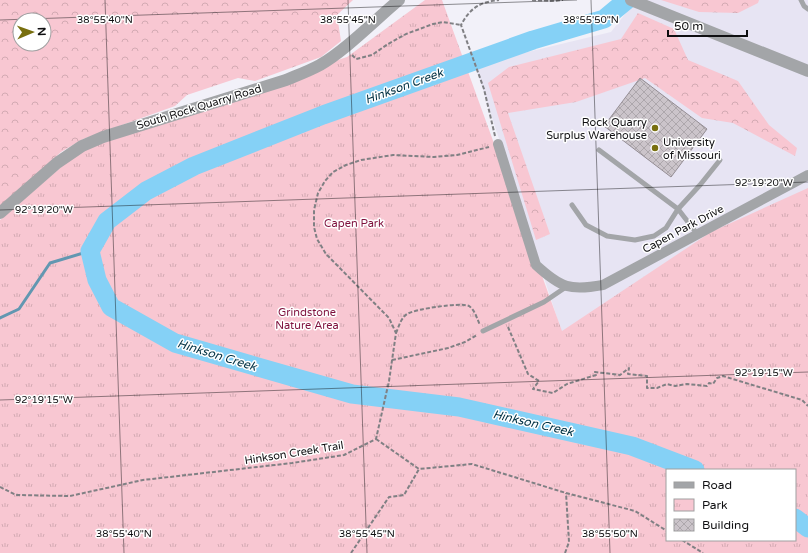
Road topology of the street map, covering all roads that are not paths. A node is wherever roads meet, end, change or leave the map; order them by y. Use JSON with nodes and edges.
{"nodes":[{"id":1,"x":399,"y":0,"type":"edge"},
{"id":2,"x":631,"y":0,"type":"edge"},
{"id":3,"x":801,"y":0,"type":"edge"},
{"id":4,"x":808,"y":9,"type":"edge"},
{"id":5,"x":808,"y":71,"type":"edge"},
{"id":6,"x":498,"y":144,"type":"road end"},
{"id":7,"x":600,"y":150,"type":"dead end"},
{"id":8,"x":720,"y":160,"type":"dead end"},
{"id":9,"x":808,"y":175,"type":"edge"},
{"id":10,"x":572,"y":205,"type":"dead end"},
{"id":11,"x":678,"y":209,"type":"junction"},
{"id":12,"x":0,"y":213,"type":"edge"},
{"id":13,"x":698,"y":235,"type":"junction"},
{"id":14,"x":566,"y":287,"type":"junction"},
{"id":15,"x":483,"y":331,"type":"road end"}],
"edges":[{"from":1,"to":12,"type":"street","name":"South Rock Quarry Road"},
{"from":2,"to":5,"type":"street"},
{"from":3,"to":4,"type":"lane"},
{"from":6,"to":14,"type":"street"},
{"from":7,"to":11,"type":"lane"},
{"from":8,"to":11,"type":"lane"},
{"from":9,"to":13,"type":"street","name":"Capen Park Drive"},
{"from":10,"to":11,"type":"lane"},
{"from":11,"to":13,"type":"lane"},
{"from":13,"to":14,"type":"street","name":"Capen Park Drive"},
{"from":14,"to":15,"type":"lane"}]}
